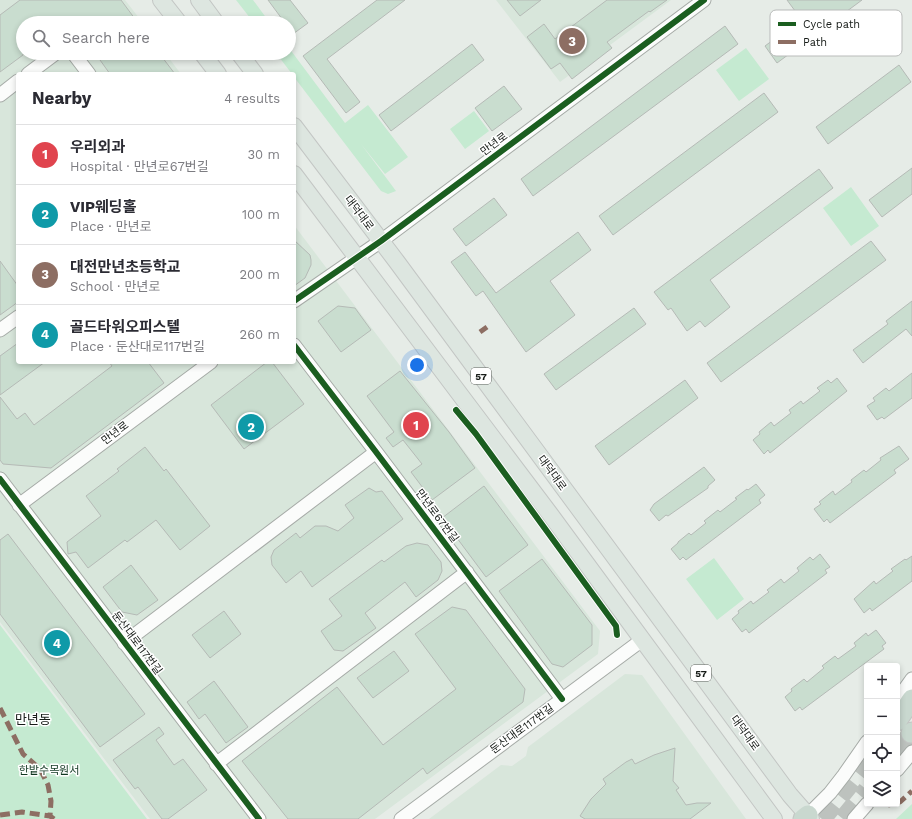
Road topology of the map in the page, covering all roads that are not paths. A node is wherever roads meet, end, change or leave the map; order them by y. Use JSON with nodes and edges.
{"nodes":[{"id":1,"x":161,"y":0,"type":"edge"},
{"id":2,"x":199,"y":0,"type":"edge"},
{"id":3,"x":704,"y":0,"type":"edge"},
{"id":4,"x":174,"y":16,"type":"edge"},
{"id":5,"x":211,"y":16,"type":"edge"},
{"id":6,"x":47,"y":60,"type":"edge"},
{"id":7,"x":78,"y":60,"type":"edge"},
{"id":8,"x":207,"y":60,"type":"edge"},
{"id":9,"x":244,"y":60,"type":"edge"},
{"id":10,"x":31,"y":72,"type":"edge"},
{"id":11,"x":87,"y":72,"type":"edge"},
{"id":12,"x":216,"y":72,"type":"edge"},
{"id":13,"x":253,"y":72,"type":"edge"},
{"id":14,"x":16,"y":83,"type":"edge"},
{"id":15,"x":0,"y":95,"type":"edge"},
{"id":16,"x":296,"y":129,"type":"edge"},
{"id":17,"x":296,"y":177,"type":"edge"},
{"id":18,"x":381,"y":240,"type":"junction"},
{"id":19,"x":358,"y":257,"type":"junction"},
{"id":20,"x":296,"y":300,"type":"edge"},
{"id":21,"x":16,"y":318,"type":"edge"},
{"id":22,"x":0,"y":330,"type":"edge"},
{"id":23,"x":296,"y":348,"type":"edge"},
{"id":24,"x":208,"y":364,"type":"edge"},
{"id":25,"x":376,"y":452,"type":"junction"},
{"id":26,"x":0,"y":479,"type":"edge"},
{"id":27,"x":19,"y":505,"type":"junction"},
{"id":28,"x":467,"y":572,"type":"junction"},
{"id":29,"x":642,"y":640,"type":"junction"},
{"id":30,"x":124,"y":643,"type":"junction"},
{"id":31,"x":912,"y":679,"type":"edge"},
{"id":32,"x":562,"y":699,"type":"junction"},
{"id":33,"x":898,"y":699,"type":"edge"},
{"id":34,"x":912,"y":700,"type":"edge"},
{"id":35,"x":907,"y":728,"type":"edge"},
{"id":36,"x":864,"y":746,"type":"edge"},
{"id":37,"x":906,"y":756,"type":"edge"},
{"id":38,"x":216,"y":764,"type":"junction"},
{"id":39,"x":900,"y":765,"type":"edge"},
{"id":40,"x":864,"y":807,"type":"edge"},
{"id":41,"x":807,"y":818,"type":"edge"},
{"id":42,"x":259,"y":819,"type":"edge"},
{"id":43,"x":401,"y":819,"type":"edge"},
{"id":44,"x":774,"y":819,"type":"edge"},
{"id":45,"x":854,"y":819,"type":"edge"}],
"edges":[{"from":1,"to":4,"type":"main road"},
{"from":2,"to":5,"type":"main road"},
{"from":3,"to":18,"type":"street","name":"만년로"},
{"from":6,"to":10,"type":"street"},
{"from":7,"to":11,"type":"street"},
{"from":8,"to":12,"type":"main road"},
{"from":9,"to":13,"type":"main road"},
{"from":14,"to":15,"type":"street"},
{"from":16,"to":18,"type":"main road","name":"대덕대로","number":"57"},
{"from":17,"to":19,"type":"main road","number":"57"},
{"from":18,"to":19,"type":"street","name":"만년로"},
{"from":18,"to":41,"type":"main road","name":"대덕대로","number":"57"},
{"from":19,"to":20,"type":"street","name":"만년로"},
{"from":19,"to":29,"type":"main road","number":"57"},
{"from":21,"to":22,"type":"street"},
{"from":23,"to":25,"type":"street","name":"만년로67번길"},
{"from":24,"to":27,"type":"street","name":"만년로"},
{"from":25,"to":28,"type":"street","name":"만년로67번길"},
{"from":25,"to":30,"type":"street"},
{"from":26,"to":27,"type":"street","name":"둔산대로117번길"},
{"from":27,"to":30,"type":"street","name":"둔산대로117번길"},
{"from":28,"to":32,"type":"street","name":"만년로67번길"},
{"from":28,"to":38,"type":"street"},
{"from":29,"to":32,"type":"street","name":"둔산대로117번길"},
{"from":29,"to":44,"type":"main road","number":"57"},
{"from":30,"to":38,"type":"street","name":"둔산대로117번길"},
{"from":31,"to":33,"type":"street"},
{"from":32,"to":43,"type":"street","name":"둔산대로117번길"},
{"from":34,"to":35,"type":"highway"},
{"from":36,"to":41,"type":"street"},
{"from":37,"to":39,"type":"street"},
{"from":38,"to":42,"type":"street","name":"둔산대로117번길"},
{"from":40,"to":45,"type":"street"}]}
